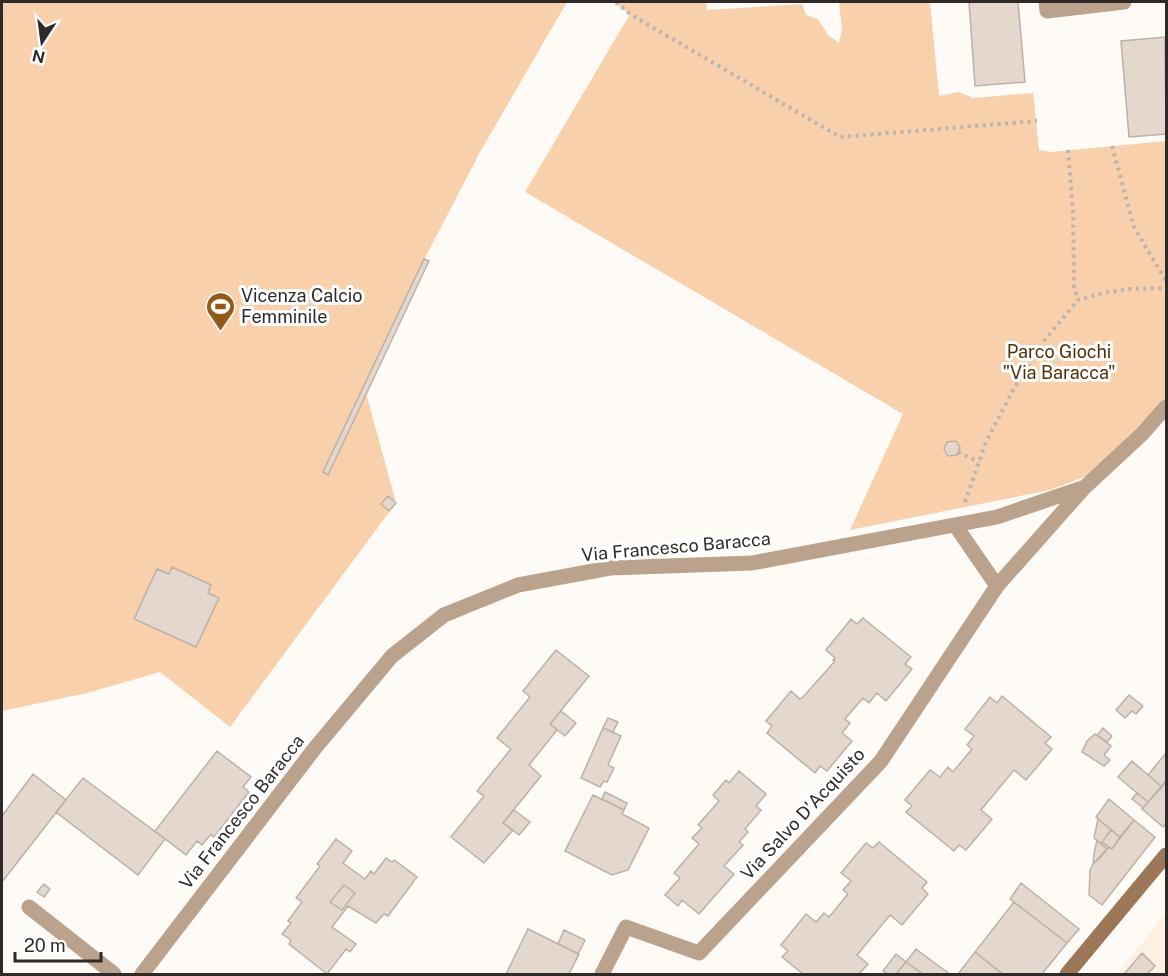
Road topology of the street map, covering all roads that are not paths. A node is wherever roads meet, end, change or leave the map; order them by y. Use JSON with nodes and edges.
{"nodes":[{"id":1,"x":1046,"y":2,"type":"edge"},
{"id":2,"x":1124,"y":2,"type":"edge"},
{"id":3,"x":1167,"y":407,"type":"edge"},
{"id":4,"x":1085,"y":487,"type":"junction"},
{"id":5,"x":955,"y":525,"type":"junction"},
{"id":6,"x":997,"y":586,"type":"junction"},
{"id":7,"x":1167,"y":855,"type":"edge"},
{"id":8,"x":29,"y":907,"type":"dead end"},
{"id":9,"x":114,"y":975,"type":"edge"},
{"id":10,"x":142,"y":975,"type":"edge"},
{"id":11,"x":602,"y":975,"type":"edge"},
{"id":12,"x":1067,"y":975,"type":"edge"}],
"edges":[{"from":1,"to":2,"type":"street"},
{"from":3,"to":4,"type":"street","name":"Via Francesco Baracca"},
{"from":4,"to":5,"type":"street","name":"Via Francesco Baracca"},
{"from":4,"to":6,"type":"street"},
{"from":5,"to":6,"type":"street"},
{"from":5,"to":10,"type":"street","name":"Via Francesco Baracca"},
{"from":6,"to":11,"type":"street","name":"Via Salvo D'Acquisto"},
{"from":7,"to":12,"type":"main road"},
{"from":8,"to":9,"type":"street"}]}
